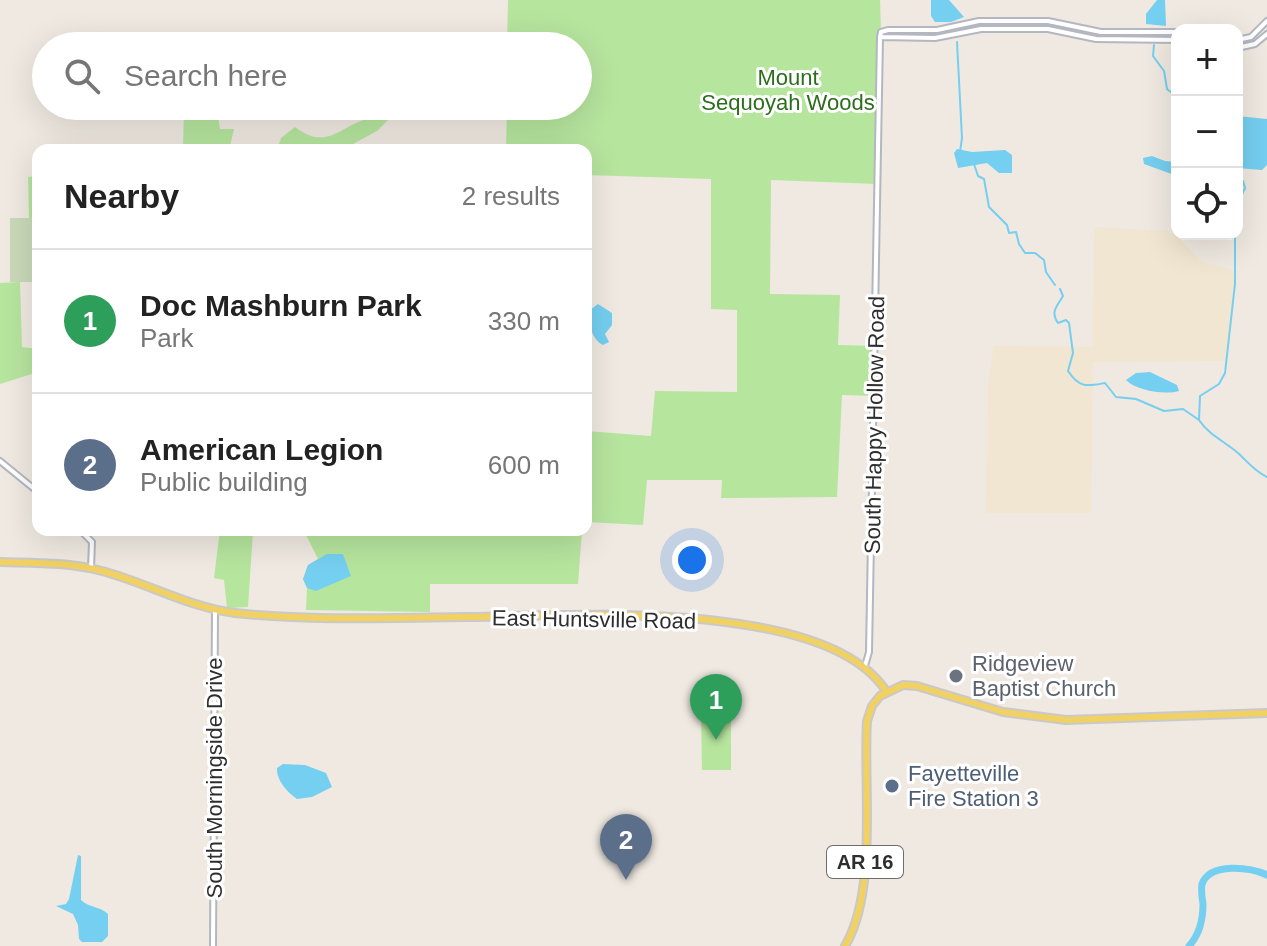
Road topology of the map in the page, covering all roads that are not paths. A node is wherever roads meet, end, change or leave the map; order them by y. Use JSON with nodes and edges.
{"nodes":[{"id":1,"x":1267,"y":21,"type":"edge"},
{"id":2,"x":937,"y":30,"type":"junction"},
{"id":3,"x":1171,"y":32,"type":"edge"},
{"id":4,"x":1267,"y":34,"type":"edge"},
{"id":5,"x":880,"y":37,"type":"junction"},
{"id":6,"x":938,"y":38,"type":"junction"},
{"id":7,"x":1243,"y":39,"type":"edge"},
{"id":8,"x":1171,"y":40,"type":"edge"},
{"id":9,"x":1243,"y":47,"type":"edge"},
{"id":10,"x":0,"y":461,"type":"edge"},
{"id":11,"x":32,"y":487,"type":"edge"},
{"id":12,"x":86,"y":536,"type":"edge"},
{"id":13,"x":0,"y":562,"type":"edge"},
{"id":14,"x":91,"y":568,"type":"junction"},
{"id":15,"x":215,"y":610,"type":"junction"},
{"id":16,"x":865,"y":666,"type":"junction"},
{"id":17,"x":886,"y":691,"type":"junction"},
{"id":18,"x":1267,"y":713,"type":"edge"},
{"id":19,"x":846,"y":945,"type":"edge"},
{"id":20,"x":213,"y":946,"type":"edge"}],
"edges":[{"from":1,"to":7,"type":"street"},
{"from":2,"to":3,"type":"street"},
{"from":2,"to":5,"type":"street"},
{"from":2,"to":6,"type":"street"},
{"from":4,"to":9,"type":"street"},
{"from":5,"to":6,"type":"street"},
{"from":5,"to":16,"type":"street","name":"South Happy Hollow Road"},
{"from":6,"to":8,"type":"street"},
{"from":10,"to":11,"type":"street"},
{"from":12,"to":14,"type":"street"},
{"from":13,"to":14,"type":"main road","name":"East Huntsville Road"},
{"from":14,"to":15,"type":"main road","name":"East Huntsville Road"},
{"from":15,"to":16,"type":"main road","name":"East Huntsville Road"},
{"from":15,"to":20,"type":"street","name":"South Morningside Drive"},
{"from":16,"to":17,"type":"main road","name":"East Huntsville Road"},
{"from":17,"to":18,"type":"main road"},
{"from":17,"to":19,"type":"main road","number":"AR 16"}]}
